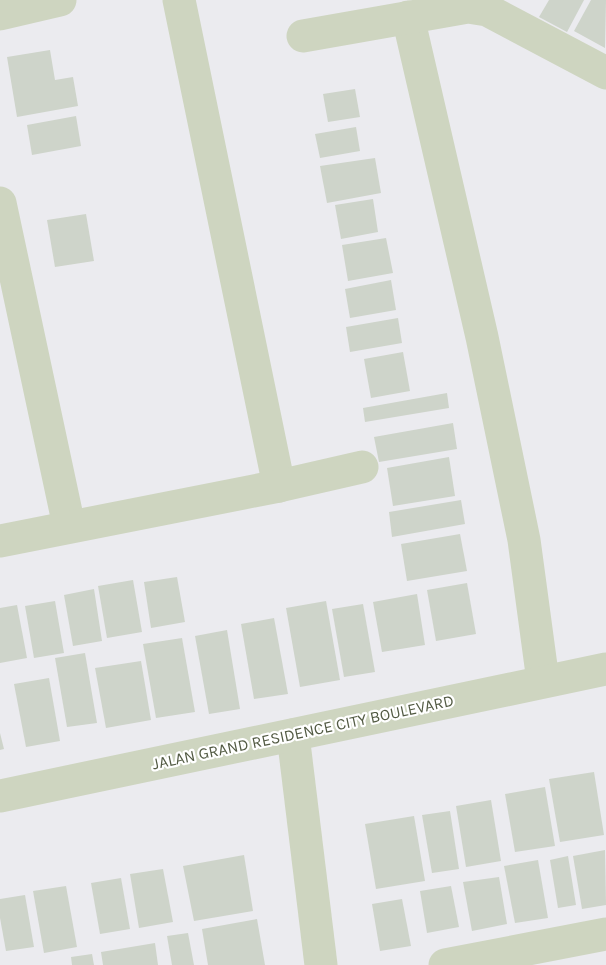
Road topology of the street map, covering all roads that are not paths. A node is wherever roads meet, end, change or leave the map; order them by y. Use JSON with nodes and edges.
{"nodes":[{"id":1,"x":60,"y":0,"type":"edge"},
{"id":2,"x":180,"y":0,"type":"edge"},
{"id":3,"x":0,"y":14,"type":"edge"},
{"id":4,"x":408,"y":17,"type":"junction"},
{"id":5,"x":303,"y":36,"type":"dead end"},
{"id":6,"x":606,"y":73,"type":"edge"},
{"id":7,"x":0,"y":202,"type":"edge"},
{"id":8,"x":362,"y":467,"type":"dead end"},
{"id":9,"x":279,"y":486,"type":"junction"},
{"id":10,"x":69,"y":526,"type":"junction"},
{"id":11,"x":0,"y":541,"type":"edge"},
{"id":12,"x":606,"y":669,"type":"edge"},
{"id":13,"x":543,"y":681,"type":"junction"},
{"id":14,"x":293,"y":735,"type":"junction"},
{"id":15,"x":0,"y":796,"type":"edge"},
{"id":16,"x":606,"y":934,"type":"edge"},
{"id":17,"x":530,"y":957,"type":"edge"},
{"id":18,"x":321,"y":965,"type":"edge"},
{"id":19,"x":445,"y":965,"type":"edge"}],
"edges":[{"from":1,"to":3,"type":"street"},
{"from":2,"to":9,"type":"street"},
{"from":4,"to":5,"type":"street"},
{"from":4,"to":6,"type":"street"},
{"from":4,"to":13,"type":"street"},
{"from":7,"to":10,"type":"street"},
{"from":8,"to":9,"type":"street"},
{"from":9,"to":10,"type":"street"},
{"from":10,"to":11,"type":"street"},
{"from":12,"to":13,"type":"street","name":"JALAN GRAND RESIDENCE CITY BOULEVARD"},
{"from":13,"to":14,"type":"street","name":"JALAN GRAND RESIDENCE CITY BOULEVARD"},
{"from":14,"to":15,"type":"street","name":"JALAN GRAND RESIDENCE CITY BOULEVARD"},
{"from":14,"to":18,"type":"street"},
{"from":16,"to":17,"type":"street"},
{"from":17,"to":19,"type":"street"}]}
